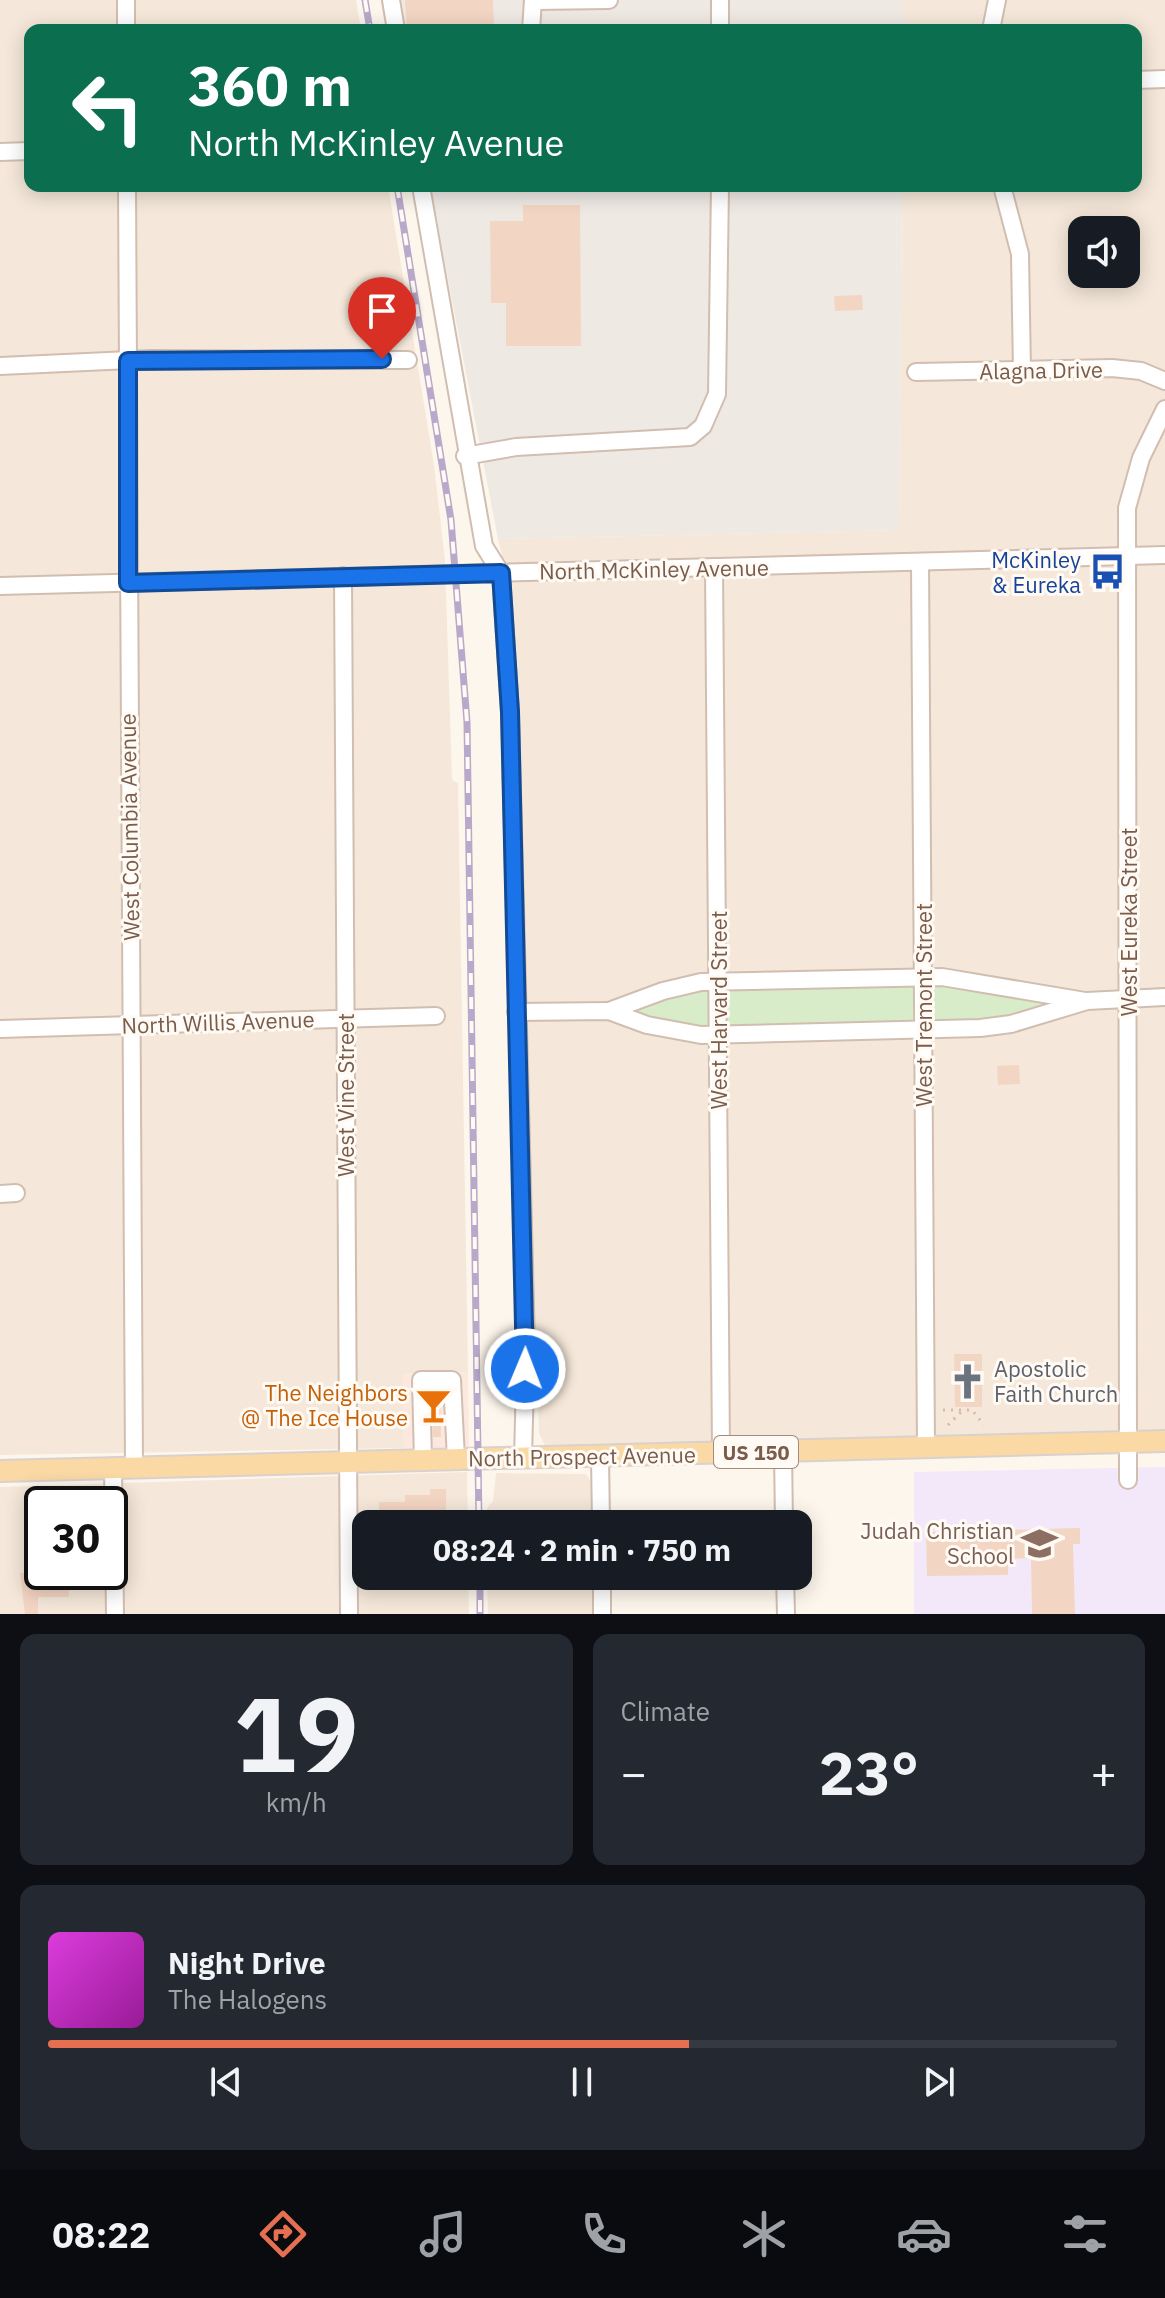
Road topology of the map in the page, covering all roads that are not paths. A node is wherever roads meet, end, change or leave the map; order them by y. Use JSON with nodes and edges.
{"nodes":[{"id":1,"x":126,"y":0,"type":"edge"},
{"id":2,"x":391,"y":0,"type":"edge"},
{"id":3,"x":533,"y":0,"type":"edge"},
{"id":4,"x":609,"y":0,"type":"edge"},
{"id":5,"x":720,"y":0,"type":"edge"},
{"id":6,"x":997,"y":0,"type":"edge"},
{"id":7,"x":126,"y":24,"type":"edge"},
{"id":8,"x":395,"y":24,"type":"edge"},
{"id":9,"x":531,"y":24,"type":"edge"},
{"id":10,"x":720,"y":24,"type":"edge"},
{"id":11,"x":992,"y":24,"type":"edge"},
{"id":12,"x":1165,"y":79,"type":"edge"},
{"id":13,"x":1142,"y":80,"type":"edge"},
{"id":14,"x":24,"y":151,"type":"edge"},
{"id":15,"x":0,"y":152,"type":"edge"},
{"id":16,"x":127,"y":192,"type":"edge"},
{"id":17,"x":422,"y":192,"type":"edge"},
{"id":18,"x":720,"y":192,"type":"edge"},
{"id":19,"x":1004,"y":192,"type":"edge"},
{"id":20,"x":408,"y":360,"type":"dead end"},
{"id":21,"x":128,"y":361,"type":"junction"},
{"id":22,"x":0,"y":366,"type":"edge"},
{"id":23,"x":1022,"y":371,"type":"junction"},
{"id":24,"x":916,"y":372,"type":"dead end"},
{"id":25,"x":1165,"y":381,"type":"edge"},
{"id":26,"x":1165,"y":409,"type":"edge"},
{"id":27,"x":465,"y":456,"type":"junction"},
{"id":28,"x":1165,"y":555,"type":"edge"},
{"id":29,"x":1127,"y":557,"type":"junction"},
{"id":30,"x":920,"y":562,"type":"junction"},
{"id":31,"x":714,"y":567,"type":"junction"},
{"id":32,"x":501,"y":573,"type":"junction"},
{"id":33,"x":343,"y":576,"type":"junction"},
{"id":34,"x":128,"y":583,"type":"junction"},
{"id":35,"x":0,"y":586,"type":"edge"},
{"id":36,"x":923,"y":977,"type":"junction"},
{"id":37,"x":718,"y":982,"type":"junction"},
{"id":38,"x":1165,"y":997,"type":"edge"},
{"id":39,"x":1128,"y":998,"type":"junction"},
{"id":40,"x":1087,"y":1001,"type":"junction"},
{"id":41,"x":609,"y":1011,"type":"junction"},
{"id":42,"x":516,"y":1012,"type":"junction"},
{"id":43,"x":436,"y":1016,"type":"dead end"},
{"id":44,"x":345,"y":1018,"type":"junction"},
{"id":45,"x":131,"y":1025,"type":"junction"},
{"id":46,"x":0,"y":1029,"type":"edge"},
{"id":47,"x":923,"y":1029,"type":"junction"},
{"id":48,"x":718,"y":1034,"type":"junction"},
{"id":49,"x":1165,"y":1441,"type":"edge"},
{"id":50,"x":1129,"y":1442,"type":"junction"},
{"id":51,"x":926,"y":1447,"type":"junction"},
{"id":52,"x":783,"y":1451,"type":"junction"},
{"id":53,"x":721,"y":1452,"type":"junction"},
{"id":54,"x":600,"y":1456,"type":"junction"},
{"id":55,"x":523,"y":1458,"type":"junction"},
{"id":56,"x":456,"y":1459,"type":"junction"},
{"id":57,"x":423,"y":1460,"type":"junction"},
{"id":58,"x":347,"y":1462,"type":"junction"},
{"id":59,"x":134,"y":1467,"type":"junction"},
{"id":60,"x":113,"y":1468,"type":"junction"},
{"id":61,"x":0,"y":1471,"type":"edge"},
{"id":62,"x":1128,"y":1480,"type":"dead end"},
{"id":63,"x":601,"y":1510,"type":"edge"},
{"id":64,"x":784,"y":1510,"type":"edge"},
{"id":65,"x":602,"y":1590,"type":"edge"},
{"id":66,"x":785,"y":1590,"type":"edge"},
{"id":67,"x":115,"y":1614,"type":"edge"},
{"id":68,"x":349,"y":1614,"type":"edge"},
{"id":69,"x":602,"y":1614,"type":"edge"},
{"id":70,"x":786,"y":1614,"type":"edge"}],
"edges":[{"from":1,"to":7,"type":"street"},
{"from":2,"to":8,"type":"street"},
{"from":3,"to":4,"type":"street"},
{"from":3,"to":9,"type":"street"},
{"from":5,"to":10,"type":"street"},
{"from":6,"to":11,"type":"street"},
{"from":12,"to":13,"type":"street"},
{"from":14,"to":15,"type":"street"},
{"from":16,"to":21,"type":"street","name":"West Columbia Avenue"},
{"from":17,"to":27,"type":"street"},
{"from":18,"to":27,"type":"street"},
{"from":19,"to":23,"type":"street"},
{"from":20,"to":21,"type":"street"},
{"from":21,"to":22,"type":"street"},
{"from":21,"to":34,"type":"street","name":"West Columbia Avenue"},
{"from":23,"to":24,"type":"street","name":"Alagna Drive"},
{"from":23,"to":25,"type":"street","name":"Alagna Drive"},
{"from":26,"to":29,"type":"street","name":"West Eureka Street"},
{"from":27,"to":32,"type":"street"},
{"from":28,"to":29,"type":"street","name":"North McKinley Avenue"},
{"from":29,"to":30,"type":"street","name":"North McKinley Avenue"},
{"from":29,"to":39,"type":"street","name":"West Eureka Street"},
{"from":30,"to":31,"type":"street","name":"North McKinley Avenue"},
{"from":30,"to":36,"type":"street","name":"West Tremont Street"},
{"from":31,"to":32,"type":"street","name":"North McKinley Avenue"},
{"from":31,"to":37,"type":"street","name":"West Harvard Street"},
{"from":32,"to":33,"type":"street","name":"North McKinley Avenue"},
{"from":32,"to":42,"type":"street"},
{"from":33,"to":34,"type":"street","name":"North McKinley Avenue"},
{"from":33,"to":44,"type":"street","name":"West Vine Street"},
{"from":34,"to":35,"type":"street","name":"North McKinley Avenue"},
{"from":34,"to":45,"type":"street","name":"West Columbia Avenue"},
{"from":36,"to":37,"type":"street"},
{"from":36,"to":40,"type":"street"},
{"from":36,"to":47,"type":"street","name":"West Tremont Street"},
{"from":37,"to":41,"type":"street"},
{"from":37,"to":48,"type":"street","name":"West Harvard Street"},
{"from":38,"to":39,"type":"street"},
{"from":39,"to":40,"type":"street"},
{"from":39,"to":50,"type":"street","name":"West Eureka Street"},
{"from":40,"to":47,"type":"street"},
{"from":41,"to":42,"type":"street"},
{"from":41,"to":48,"type":"street"},
{"from":42,"to":55,"type":"street"},
{"from":43,"to":44,"type":"street","name":"North Willis Avenue"},
{"from":44,"to":45,"type":"street","name":"North Willis Avenue"},
{"from":44,"to":58,"type":"street","name":"West Vine Street"},
{"from":45,"to":46,"type":"street","name":"North Willis Avenue"},
{"from":45,"to":59,"type":"street","name":"West Columbia Avenue"},
{"from":47,"to":48,"type":"street"},
{"from":47,"to":51,"type":"street","name":"West Tremont Street"},
{"from":48,"to":53,"type":"street","name":"West Harvard Street"},
{"from":49,"to":50,"type":"main road","name":"North Prospect Avenue","number":"US 150"},
{"from":50,"to":51,"type":"main road","name":"North Prospect Avenue","number":"US 150"},
{"from":50,"to":62,"type":"street","name":"West Eureka Street"},
{"from":51,"to":52,"type":"main road","name":"North Prospect Avenue","number":"US 150"},
{"from":52,"to":53,"type":"main road","name":"North Prospect Avenue","number":"US 150"},
{"from":52,"to":64,"type":"street"},
{"from":53,"to":54,"type":"main road","name":"North Prospect Avenue","number":"US 150"},
{"from":54,"to":55,"type":"main road","name":"North Prospect Avenue","number":"US 150"},
{"from":54,"to":63,"type":"street"},
{"from":55,"to":56,"type":"main road","name":"North Prospect Avenue","number":"US 150"},
{"from":56,"to":57,"type":"main road","name":"North Prospect Avenue","number":"US 150"},
{"from":56,"to":57,"type":"street"},
{"from":57,"to":58,"type":"main road","name":"North Prospect Avenue","number":"US 150"},
{"from":58,"to":59,"type":"main road","name":"North Prospect Avenue","number":"US 150"},
{"from":58,"to":68,"type":"street","name":"West Vine Street"},
{"from":59,"to":60,"type":"main road","name":"North Prospect Avenue","number":"US 150"},
{"from":60,"to":61,"type":"main road","name":"North Prospect Avenue","number":"US 150"},
{"from":60,"to":67,"type":"street"},
{"from":65,"to":69,"type":"street"},
{"from":66,"to":70,"type":"street"}]}
